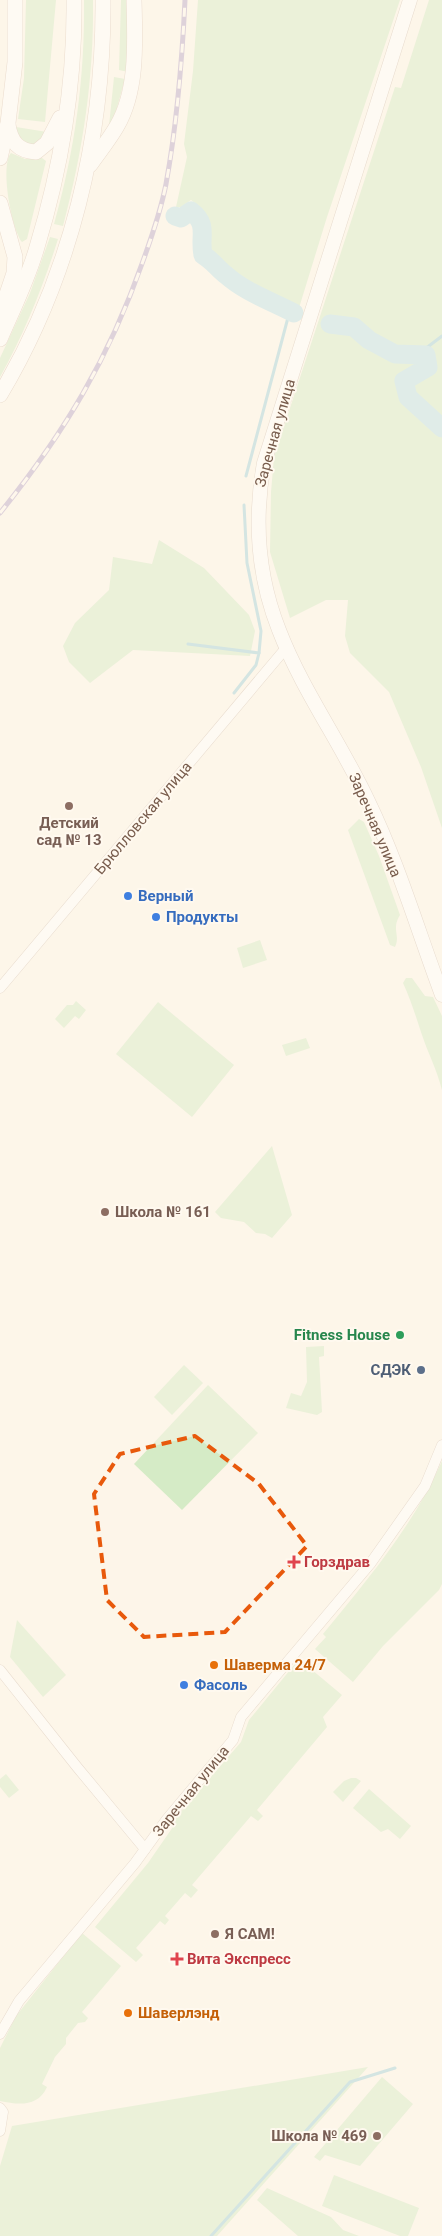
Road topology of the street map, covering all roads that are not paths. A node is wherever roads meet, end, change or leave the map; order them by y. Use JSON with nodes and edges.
{"nodes":[{"id":1,"x":15,"y":0,"type":"edge"},
{"id":2,"x":74,"y":0,"type":"edge"},
{"id":3,"x":103,"y":0,"type":"edge"},
{"id":4,"x":134,"y":0,"type":"edge"},
{"id":5,"x":410,"y":0,"type":"edge"},
{"id":6,"x":68,"y":102,"type":"junction"},
{"id":7,"x":8,"y":123,"type":"junction"},
{"id":8,"x":0,"y":158,"type":"edge"},
{"id":9,"x":88,"y":168,"type":"junction"},
{"id":10,"x":0,"y":203,"type":"edge"},
{"id":11,"x":0,"y":332,"type":"edge"},
{"id":12,"x":0,"y":339,"type":"edge"},
{"id":13,"x":0,"y":395,"type":"edge"},
{"id":14,"x":286,"y":648,"type":"junction"},
{"id":15,"x":0,"y":988,"type":"edge"},
{"id":16,"x":442,"y":995,"type":"edge"},
{"id":17,"x":442,"y":1445,"type":"edge"},
{"id":18,"x":0,"y":1670,"type":"edge"},
{"id":19,"x":145,"y":1849,"type":"junction"},
{"id":20,"x":0,"y":2034,"type":"edge"},
{"id":21,"x":0,"y":2108,"type":"edge"},
{"id":22,"x":0,"y":2131,"type":"edge"}],
"edges":[{"from":1,"to":7,"type":"main road"},
{"from":2,"to":6,"type":"main road"},
{"from":3,"to":9,"type":"main road"},
{"from":4,"to":9,"type":"main road"},
{"from":5,"to":14,"type":"street","name":"Заречная улица"},
{"from":6,"to":7,"type":"main road"},
{"from":6,"to":12,"type":"main road"},
{"from":7,"to":8,"type":"main road"},
{"from":9,"to":13,"type":"main road"},
{"from":10,"to":11,"type":"main road"},
{"from":14,"to":15,"type":"street","name":"Брюлловская улица"},
{"from":14,"to":16,"type":"street","name":"Заречная улица"},
{"from":17,"to":19,"type":"street","name":"Заречная улица"},
{"from":18,"to":19,"type":"street"},
{"from":19,"to":20,"type":"street","name":"Заречная улица"},
{"from":21,"to":22,"type":"street"}]}
